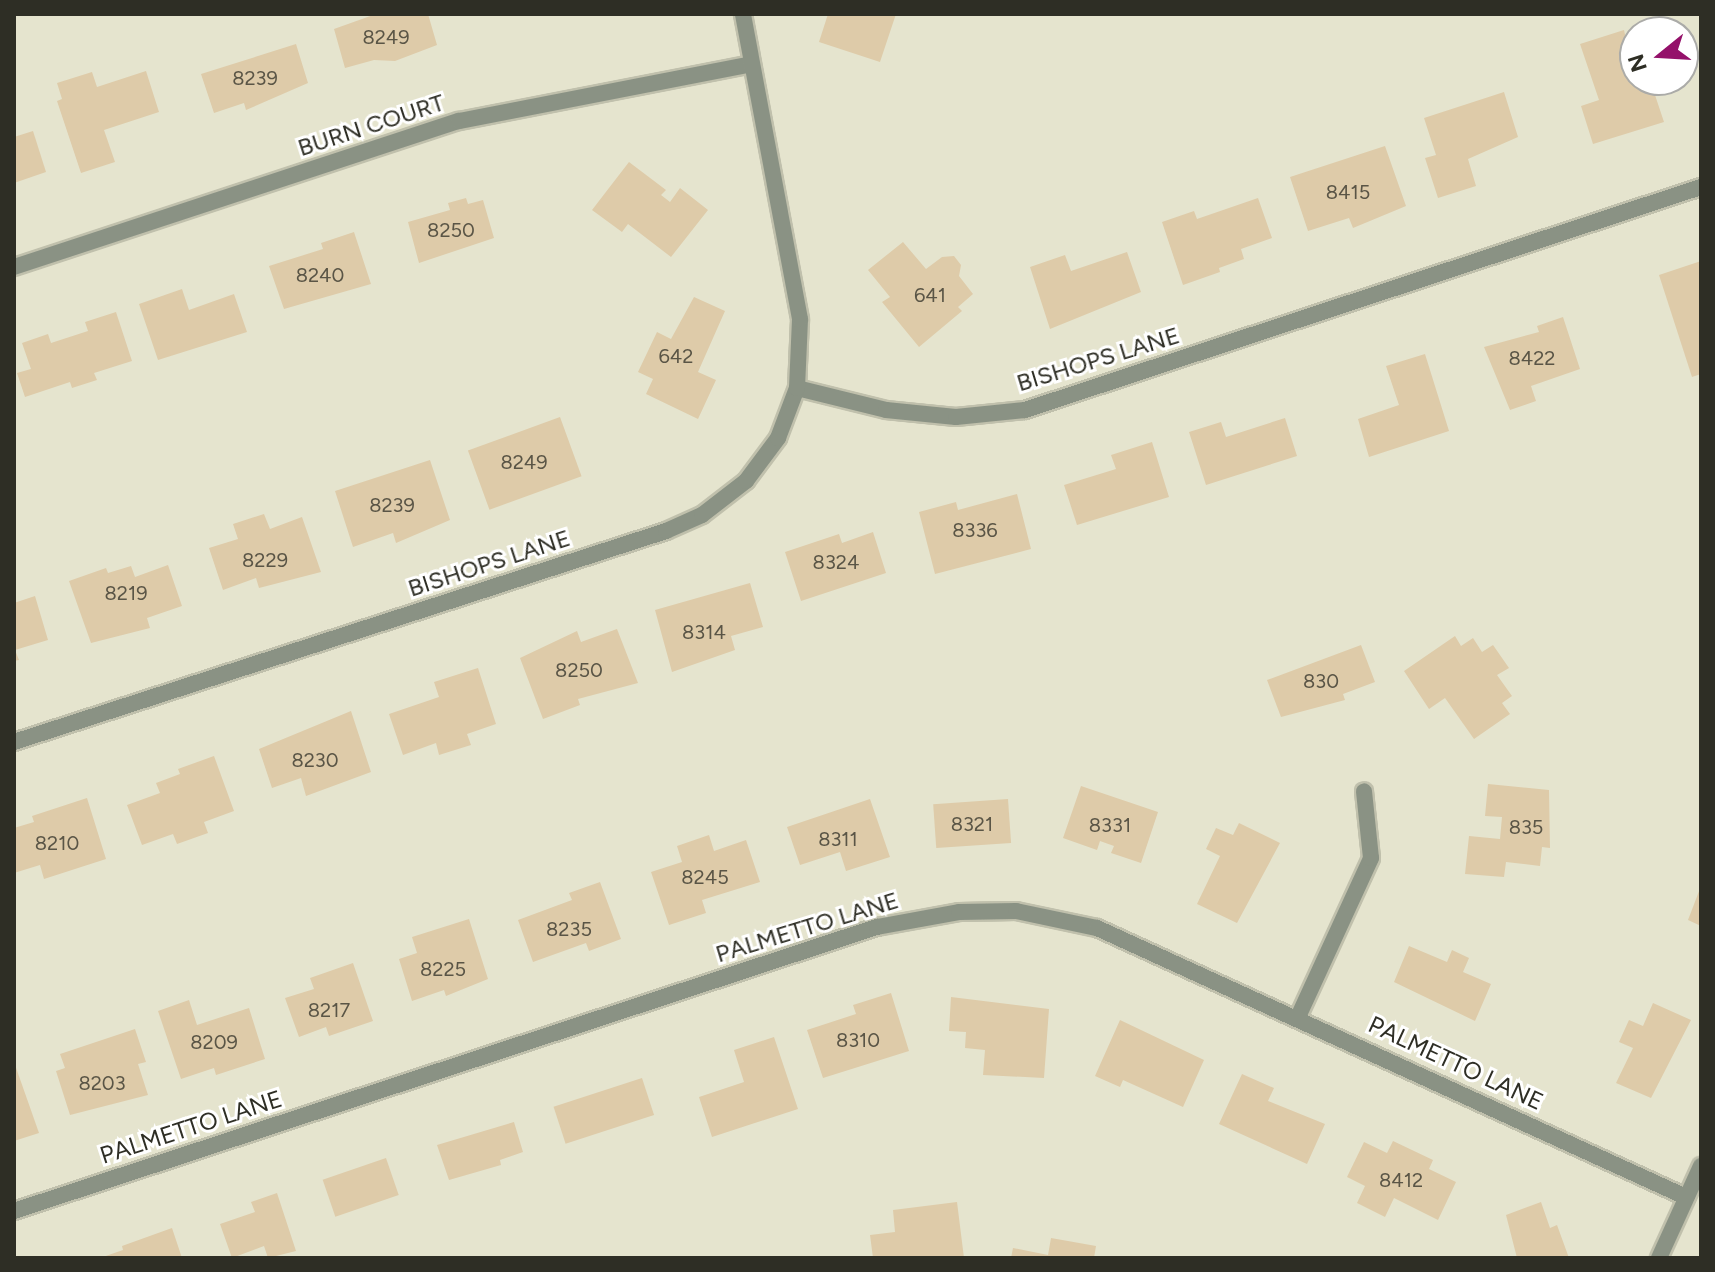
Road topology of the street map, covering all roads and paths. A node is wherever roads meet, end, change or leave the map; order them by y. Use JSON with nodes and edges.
{"nodes":[{"id":1,"x":743,"y":14,"type":"edge"},
{"id":2,"x":752,"y":64,"type":"junction"},
{"id":3,"x":1701,"y":187,"type":"edge"},
{"id":4,"x":14,"y":267,"type":"edge"},
{"id":5,"x":797,"y":388,"type":"junction"},
{"id":6,"x":14,"y":742,"type":"edge"},
{"id":7,"x":1364,"y":791,"type":"dead end"},
{"id":8,"x":1298,"y":1017,"type":"junction"},
{"id":9,"x":1701,"y":1166,"type":"edge"},
{"id":10,"x":1686,"y":1197,"type":"junction"},
{"id":11,"x":14,"y":1211,"type":"edge"},
{"id":12,"x":1659,"y":1258,"type":"edge"}],
"edges":[{"from":1,"to":2,"type":"street"},
{"from":2,"to":4,"type":"street","name":"BURN COURT"},
{"from":2,"to":5,"type":"street"},
{"from":3,"to":5,"type":"street","name":"BISHOPS LANE"},
{"from":5,"to":6,"type":"street","name":"BISHOPS LANE"},
{"from":7,"to":8,"type":"street"},
{"from":8,"to":10,"type":"street","name":"PALMETTO LANE"},
{"from":8,"to":11,"type":"street","name":"PALMETTO LANE"},
{"from":9,"to":10,"type":"street"},
{"from":10,"to":12,"type":"street"}]}
